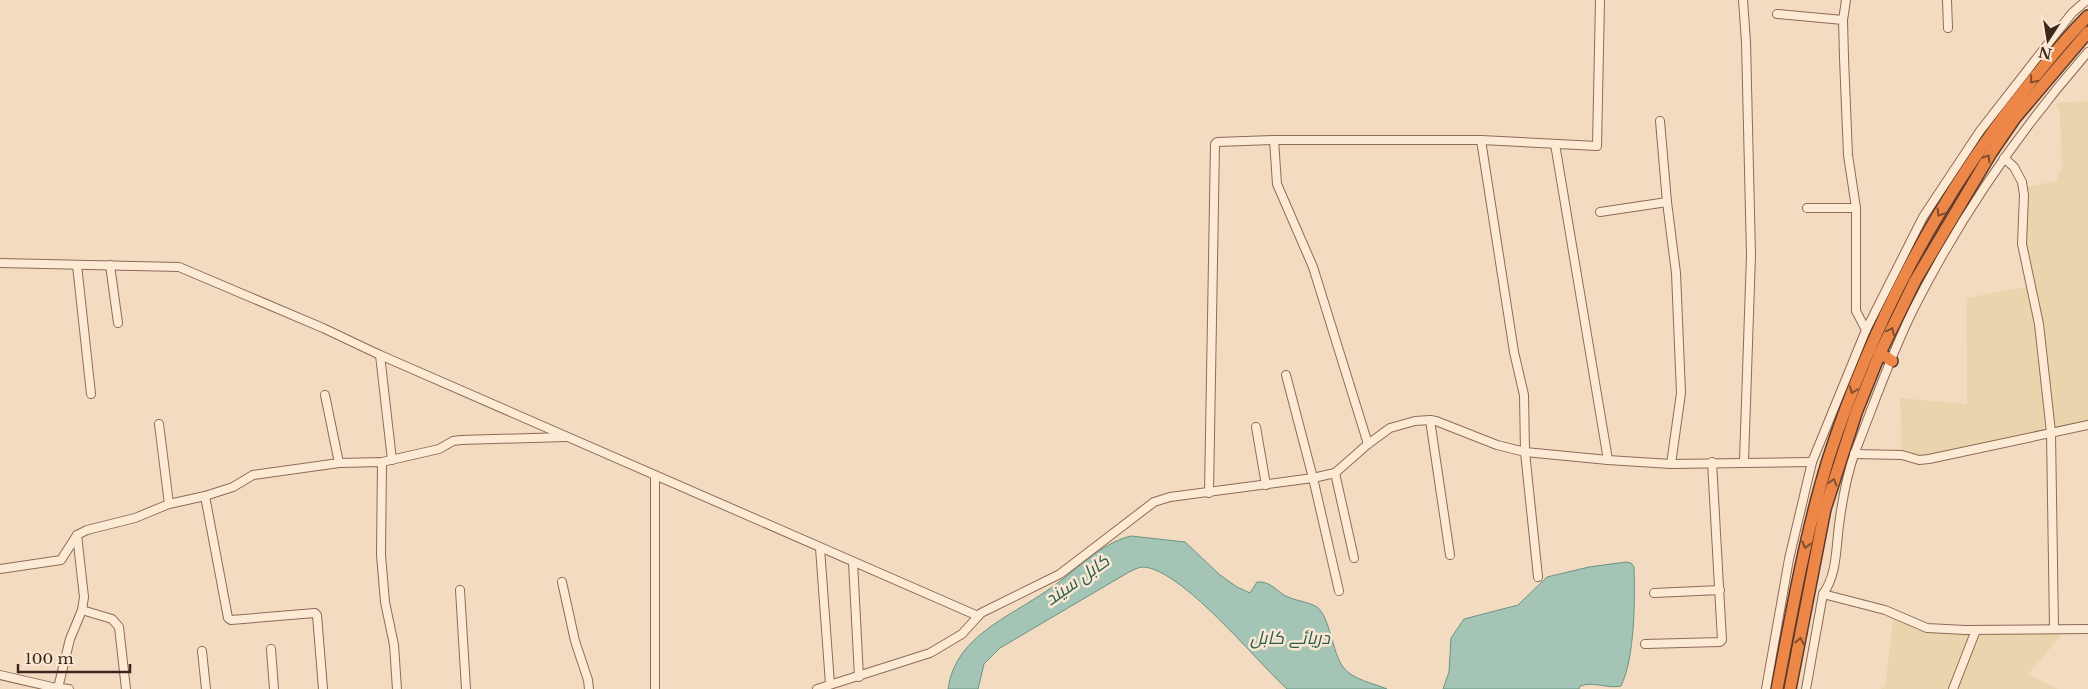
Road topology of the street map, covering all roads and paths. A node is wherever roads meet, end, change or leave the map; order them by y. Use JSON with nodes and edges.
{"nodes":[{"id":1,"x":1600,"y":0,"type":"edge"},
{"id":2,"x":1743,"y":0,"type":"edge"},
{"id":3,"x":1846,"y":0,"type":"edge"},
{"id":4,"x":1947,"y":0,"type":"edge"},
{"id":5,"x":2087,"y":0,"type":"edge"},
{"id":6,"x":1777,"y":14,"type":"dead end"},
{"id":7,"x":2088,"y":16,"type":"edge"},
{"id":8,"x":1844,"y":20,"type":"junction"},
{"id":9,"x":1948,"y":28,"type":"dead end"},
{"id":10,"x":2088,"y":32,"type":"edge"},
{"id":11,"x":2088,"y":52,"type":"edge"},
{"id":12,"x":1660,"y":121,"type":"dead end"},
{"id":13,"x":1274,"y":140,"type":"junction"},
{"id":14,"x":1481,"y":140,"type":"junction"},
{"id":15,"x":1555,"y":144,"type":"junction"},
{"id":16,"x":2004,"y":158,"type":"junction"},
{"id":17,"x":1667,"y":202,"type":"junction"},
{"id":18,"x":1807,"y":208,"type":"dead end"},
{"id":19,"x":1856,"y":208,"type":"junction"},
{"id":20,"x":1600,"y":212,"type":"dead end"},
{"id":21,"x":0,"y":263,"type":"edge"},
{"id":22,"x":77,"y":264,"type":"junction"},
{"id":23,"x":110,"y":265,"type":"junction"},
{"id":24,"x":1908,"y":306,"type":"junction"},
{"id":25,"x":118,"y":323,"type":"dead end"},
{"id":26,"x":1866,"y":330,"type":"junction"},
{"id":27,"x":1880,"y":353,"type":"junction"},
{"id":28,"x":380,"y":355,"type":"junction"},
{"id":29,"x":1860,"y":359,"type":"junction"},
{"id":30,"x":1892,"y":361,"type":"junction"},
{"id":31,"x":1286,"y":375,"type":"dead end"},
{"id":32,"x":91,"y":394,"type":"dead end"},
{"id":33,"x":325,"y":395,"type":"dead end"},
{"id":34,"x":1430,"y":420,"type":"junction"},
{"id":35,"x":159,"y":424,"type":"dead end"},
{"id":36,"x":2088,"y":425,"type":"edge"},
{"id":37,"x":1256,"y":427,"type":"dead end"},
{"id":38,"x":2051,"y":432,"type":"junction"},
{"id":39,"x":567,"y":437,"type":"junction"},
{"id":40,"x":1368,"y":444,"type":"junction"},
{"id":41,"x":1525,"y":452,"type":"junction"},
{"id":42,"x":1854,"y":454,"type":"junction"},
{"id":43,"x":392,"y":460,"type":"junction"},
{"id":44,"x":1608,"y":460,"type":"junction"},
{"id":45,"x":1744,"y":461,"type":"junction"},
{"id":46,"x":382,"y":462,"type":"junction"},
{"id":47,"x":1712,"y":462,"type":"junction"},
{"id":48,"x":1812,"y":462,"type":"junction"},
{"id":49,"x":339,"y":463,"type":"junction"},
{"id":50,"x":1671,"y":464,"type":"junction"},
{"id":51,"x":1335,"y":473,"type":"junction"},
{"id":52,"x":656,"y":476,"type":"junction"},
{"id":53,"x":1313,"y":478,"type":"junction"},
{"id":54,"x":1266,"y":485,"type":"junction"},
{"id":55,"x":1209,"y":493,"type":"junction"},
{"id":56,"x":205,"y":496,"type":"junction"},
{"id":57,"x":169,"y":504,"type":"junction"},
{"id":58,"x":77,"y":535,"type":"junction"},
{"id":59,"x":820,"y":548,"type":"junction"},
{"id":60,"x":1450,"y":555,"type":"dead end"},
{"id":61,"x":1354,"y":558,"type":"dead end"},
{"id":62,"x":853,"y":562,"type":"junction"},
{"id":63,"x":0,"y":569,"type":"edge"},
{"id":64,"x":1538,"y":578,"type":"dead end"},
{"id":65,"x":562,"y":582,"type":"dead end"},
{"id":66,"x":460,"y":590,"type":"dead end"},
{"id":67,"x":1720,"y":590,"type":"junction"},
{"id":68,"x":1339,"y":591,"type":"dead end"},
{"id":69,"x":1654,"y":593,"type":"dead end"},
{"id":70,"x":1824,"y":594,"type":"junction"},
{"id":71,"x":82,"y":610,"type":"junction"},
{"id":72,"x":978,"y":616,"type":"junction"},
{"id":73,"x":2054,"y":629,"type":"junction"},
{"id":74,"x":2088,"y":629,"type":"edge"},
{"id":75,"x":1976,"y":630,"type":"junction"},
{"id":76,"x":1645,"y":644,"type":"dead end"},
{"id":77,"x":271,"y":649,"type":"dead end"},
{"id":78,"x":202,"y":651,"type":"dead end"},
{"id":79,"x":0,"y":675,"type":"edge"},
{"id":80,"x":859,"y":677,"type":"junction"},
{"id":81,"x":830,"y":684,"type":"junction"},
{"id":82,"x":54,"y":688,"type":"edge"},
{"id":83,"x":69,"y":689,"type":"edge"},
{"id":84,"x":126,"y":689,"type":"edge"},
{"id":85,"x":206,"y":689,"type":"edge"},
{"id":86,"x":274,"y":689,"type":"edge"},
{"id":87,"x":323,"y":689,"type":"edge"},
{"id":88,"x":397,"y":689,"type":"edge"},
{"id":89,"x":466,"y":689,"type":"edge"},
{"id":90,"x":588,"y":689,"type":"edge"},
{"id":91,"x":655,"y":689,"type":"edge"},
{"id":92,"x":817,"y":689,"type":"edge"},
{"id":93,"x":1766,"y":689,"type":"edge"},
{"id":94,"x":1777,"y":689,"type":"edge"},
{"id":95,"x":1790,"y":689,"type":"edge"},
{"id":96,"x":1806,"y":689,"type":"edge"},
{"id":97,"x":1953,"y":689,"type":"edge"}],
"edges":[{"from":1,"to":15,"type":"street"},
{"from":2,"to":45,"type":"street"},
{"from":3,"to":8,"type":"street"},
{"from":4,"to":9,"type":"street"},
{"from":5,"to":26,"type":"street"},
{"from":6,"to":8,"type":"street"},
{"from":7,"to":29,"type":"highway","one_way":true},
{"from":8,"to":19,"type":"street"},
{"from":24,"to":10,"type":"highway","one_way":true},
{"from":11,"to":16,"type":"street"},
{"from":12,"to":17,"type":"street"},
{"from":13,"to":14,"type":"street"},
{"from":13,"to":40,"type":"street"},
{"from":13,"to":55,"type":"street"},
{"from":14,"to":15,"type":"street"},
{"from":14,"to":41,"type":"street"},
{"from":15,"to":44,"type":"street"},
{"from":16,"to":24,"type":"street"},
{"from":16,"to":38,"type":"street"},
{"from":17,"to":20,"type":"street"},
{"from":17,"to":50,"type":"street"},
{"from":18,"to":19,"type":"street"},
{"from":19,"to":26,"type":"street"},
{"from":21,"to":22,"type":"street"},
{"from":22,"to":23,"type":"street"},
{"from":22,"to":32,"type":"street"},
{"from":23,"to":25,"type":"street"},
{"from":23,"to":28,"type":"street"},
{"from":27,"to":24,"type":"highway","one_way":true},
{"from":24,"to":30,"type":"street"},
{"from":26,"to":29,"type":"street"},
{"from":27,"to":30,"type":"highway"},
{"from":95,"to":27,"type":"highway","one_way":true},
{"from":28,"to":39,"type":"street"},
{"from":28,"to":43,"type":"street"},
{"from":29,"to":48,"type":"street"},
{"from":29,"to":94,"type":"highway","one_way":true},
{"from":30,"to":42,"type":"street"},
{"from":31,"to":53,"type":"street"},
{"from":33,"to":49,"type":"street"},
{"from":34,"to":40,"type":"street"},
{"from":34,"to":41,"type":"street"},
{"from":34,"to":60,"type":"street"},
{"from":35,"to":57,"type":"street"},
{"from":36,"to":38,"type":"street"},
{"from":37,"to":54,"type":"street"},
{"from":38,"to":42,"type":"street"},
{"from":38,"to":73,"type":"street"},
{"from":39,"to":43,"type":"street"},
{"from":39,"to":52,"type":"street"},
{"from":40,"to":51,"type":"street"},
{"from":41,"to":44,"type":"street"},
{"from":41,"to":64,"type":"street"},
{"from":42,"to":70,"type":"street"},
{"from":43,"to":46,"type":"street"},
{"from":44,"to":50,"type":"street"},
{"from":45,"to":47,"type":"street"},
{"from":45,"to":48,"type":"street"},
{"from":46,"to":49,"type":"street"},
{"from":46,"to":88,"type":"street"},
{"from":47,"to":50,"type":"street"},
{"from":47,"to":67,"type":"street"},
{"from":48,"to":93,"type":"street"},
{"from":49,"to":56,"type":"street"},
{"from":51,"to":53,"type":"street"},
{"from":51,"to":61,"type":"street"},
{"from":52,"to":59,"type":"street"},
{"from":52,"to":91,"type":"street"},
{"from":53,"to":54,"type":"street"},
{"from":53,"to":68,"type":"street"},
{"from":54,"to":55,"type":"street"},
{"from":55,"to":72,"type":"street"},
{"from":56,"to":57,"type":"street"},
{"from":56,"to":87,"type":"street"},
{"from":57,"to":58,"type":"street"},
{"from":58,"to":63,"type":"street"},
{"from":58,"to":71,"type":"street"},
{"from":59,"to":62,"type":"street"},
{"from":59,"to":81,"type":"street"},
{"from":62,"to":72,"type":"street"},
{"from":62,"to":80,"type":"street"},
{"from":65,"to":90,"type":"street"},
{"from":66,"to":89,"type":"street"},
{"from":67,"to":69,"type":"street"},
{"from":67,"to":76,"type":"street"},
{"from":70,"to":75,"type":"street"},
{"from":70,"to":96,"type":"street"},
{"from":71,"to":82,"type":"street"},
{"from":71,"to":84,"type":"street"},
{"from":72,"to":80,"type":"street"},
{"from":73,"to":74,"type":"street"},
{"from":73,"to":75,"type":"street"},
{"from":75,"to":97,"type":"street"},
{"from":77,"to":86,"type":"street"},
{"from":78,"to":85,"type":"street"},
{"from":79,"to":82,"type":"street"},
{"from":80,"to":81,"type":"street"},
{"from":81,"to":92,"type":"street"},
{"from":82,"to":83,"type":"street"}]}
